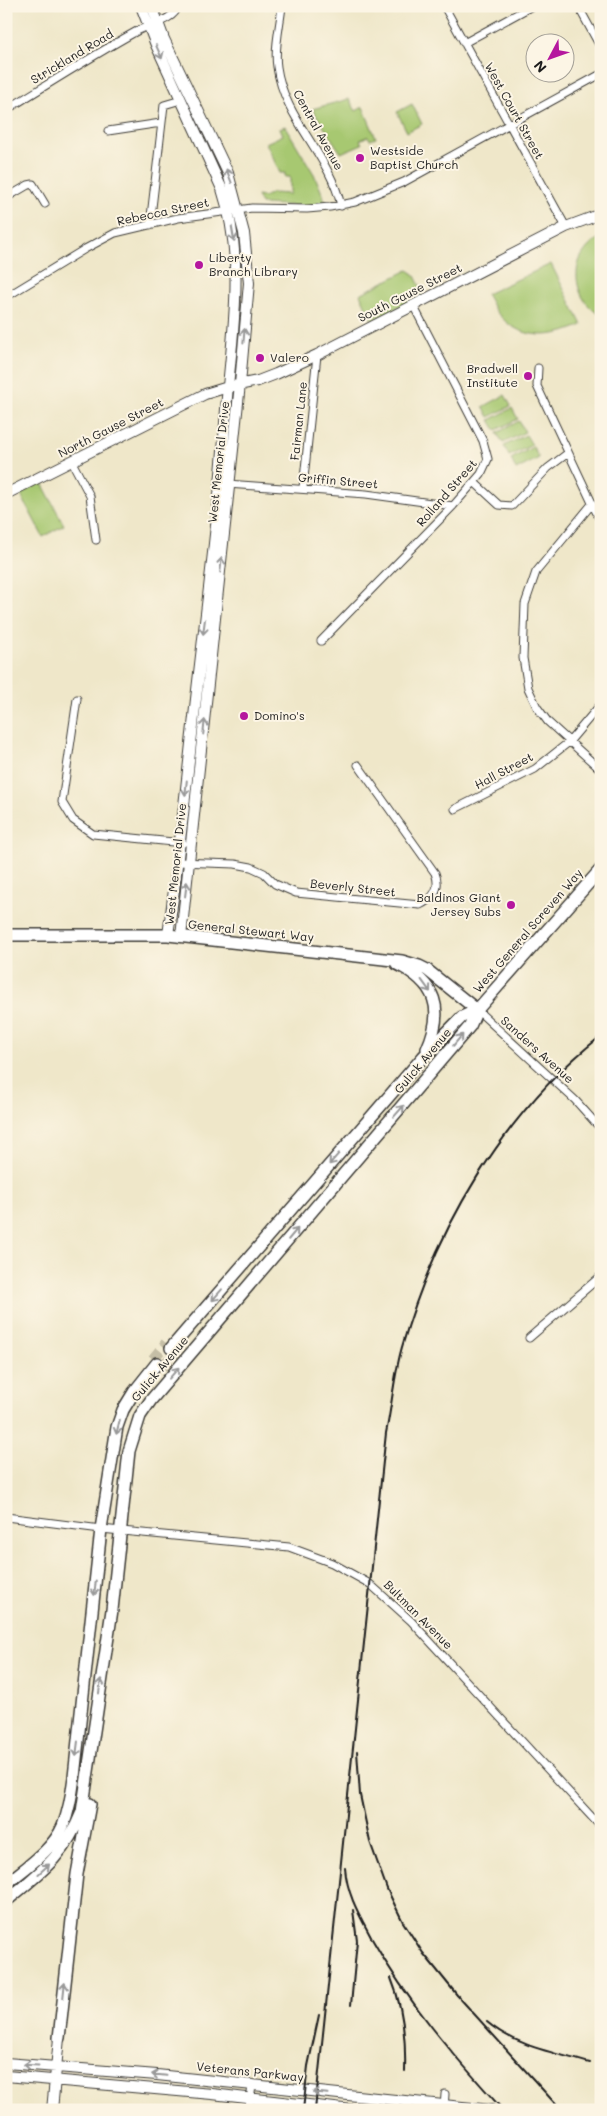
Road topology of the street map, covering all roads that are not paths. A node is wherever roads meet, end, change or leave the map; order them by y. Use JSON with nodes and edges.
{"nodes":[{"id":1,"x":141,"y":6,"type":"edge"},
{"id":2,"x":152,"y":6,"type":"edge"},
{"id":3,"x":282,"y":6,"type":"edge"},
{"id":4,"x":444,"y":6,"type":"edge"},
{"id":5,"x":532,"y":6,"type":"edge"},
{"id":6,"x":578,"y":6,"type":"edge"},
{"id":7,"x":177,"y":9,"type":"edge"},
{"id":8,"x":152,"y":24,"type":"junction"},
{"id":9,"x":464,"y":43,"type":"junction"},
{"id":10,"x":601,"y":48,"type":"edge"},
{"id":11,"x":601,"y":74,"type":"edge"},
{"id":12,"x":181,"y":100,"type":"junction"},
{"id":13,"x":6,"y":110,"type":"edge"},
{"id":14,"x":160,"y":123,"type":"junction"},
{"id":15,"x":508,"y":124,"type":"junction"},
{"id":16,"x":108,"y":130,"type":"dead end"},
{"id":17,"x":6,"y":198,"type":"edge"},
{"id":18,"x":45,"y":204,"type":"dead end"},
{"id":19,"x":341,"y":206,"type":"junction"},
{"id":20,"x":234,"y":210,"type":"junction"},
{"id":21,"x":601,"y":214,"type":"edge"},
{"id":22,"x":150,"y":225,"type":"junction"},
{"id":23,"x":566,"y":227,"type":"junction"},
{"id":24,"x":6,"y":297,"type":"edge"},
{"id":25,"x":413,"y":305,"type":"junction"},
{"id":26,"x":317,"y":355,"type":"junction"},
{"id":27,"x":538,"y":368,"type":"dead end"},
{"id":28,"x":240,"y":384,"type":"junction"},
{"id":29,"x":228,"y":387,"type":"junction"},
{"id":30,"x":568,"y":453,"type":"junction"},
{"id":31,"x":72,"y":462,"type":"junction"},
{"id":32,"x":474,"y":482,"type":"junction"},
{"id":33,"x":225,"y":484,"type":"junction"},
{"id":34,"x":304,"y":488,"type":"junction"},
{"id":35,"x":6,"y":494,"type":"edge"},
{"id":36,"x":592,"y":504,"type":"junction"},
{"id":37,"x":453,"y":506,"type":"junction"},
{"id":38,"x":601,"y":522,"type":"edge"},
{"id":39,"x":96,"y":540,"type":"dead end"},
{"id":40,"x":321,"y":641,"type":"dead end"},
{"id":41,"x":77,"y":699,"type":"dead end"},
{"id":42,"x":601,"y":704,"type":"edge"},
{"id":43,"x":569,"y":742,"type":"junction"},
{"id":44,"x":358,"y":765,"type":"dead end"},
{"id":45,"x":601,"y":770,"type":"edge"},
{"id":46,"x":455,"y":809,"type":"dead end"},
{"id":47,"x":180,"y":842,"type":"junction"},
{"id":48,"x":191,"y":844,"type":"junction"},
{"id":49,"x":178,"y":862,"type":"junction"},
{"id":50,"x":189,"y":862,"type":"junction"},
{"id":51,"x":601,"y":869,"type":"edge"},
{"id":52,"x":6,"y":935,"type":"edge"},
{"id":53,"x":168,"y":935,"type":"junction"},
{"id":54,"x":181,"y":937,"type":"junction"},
{"id":55,"x":386,"y":959,"type":"junction"},
{"id":56,"x":477,"y":1010,"type":"junction"},
{"id":57,"x":423,"y":1056,"type":"junction"},
{"id":58,"x":601,"y":1129,"type":"edge"},
{"id":59,"x":353,"y":1137,"type":"junction"},
{"id":60,"x":366,"y":1149,"type":"junction"},
{"id":61,"x":601,"y":1276,"type":"edge"},
{"id":62,"x":529,"y":1338,"type":"dead end"},
{"id":63,"x":171,"y":1348,"type":"tunnel mouth"},
{"id":64,"x":156,"y":1365,"type":"tunnel mouth"},
{"id":65,"x":6,"y":1517,"type":"edge"},
{"id":66,"x":101,"y":1529,"type":"junction"},
{"id":67,"x":120,"y":1530,"type":"junction"},
{"id":68,"x":94,"y":1731,"type":"junction"},
{"id":69,"x":601,"y":1827,"type":"edge"},
{"id":70,"x":6,"y":1884,"type":"edge"},
{"id":71,"x":6,"y":1901,"type":"edge"},
{"id":72,"x":59,"y":2038,"type":"joint"},
{"id":73,"x":6,"y":2063,"type":"edge"},
{"id":74,"x":57,"y":2066,"type":"junction"},
{"id":75,"x":6,"y":2076,"type":"edge"},
{"id":76,"x":55,"y":2080,"type":"junction"},
{"id":77,"x":252,"y":2085,"type":"junction"},
{"id":78,"x":250,"y":2099,"type":"junction"},
{"id":79,"x":444,"y":2103,"type":"edge"},
{"id":80,"x":310,"y":2108,"type":"edge"},
{"id":81,"x":52,"y":2110,"type":"edge"},
{"id":82,"x":249,"y":2110,"type":"edge"},
{"id":83,"x":352,"y":2110,"type":"edge"},
{"id":84,"x":491,"y":2110,"type":"edge"}],
"edges":[{"from":1,"to":8,"type":"main road","name":"West Memorial Drive"},
{"from":2,"to":8,"type":"main road","name":"West Memorial Drive"},
{"from":3,"to":19,"type":"street","name":"Central Avenue"},
{"from":4,"to":9,"type":"street","name":"West Court Street"},
{"from":5,"to":9,"type":"street"},
{"from":6,"to":10,"type":"street"},
{"from":7,"to":8,"type":"street","name":"Strickland Road"},
{"from":8,"to":12,"type":"main road","name":"West Memorial Drive","one_way":true},
{"from":8,"to":13,"type":"street","name":"Strickland Road"},
{"from":20,"to":8,"type":"main road","name":"West Memorial Drive","one_way":true},
{"from":9,"to":15,"type":"street","name":"West Court Street"},
{"from":11,"to":15,"type":"street","name":"Rebecca Street"},
{"from":12,"to":14,"type":"street"},
{"from":12,"to":20,"type":"main road","name":"West Memorial Drive"},
{"from":14,"to":16,"type":"street"},
{"from":14,"to":22,"type":"street"},
{"from":15,"to":19,"type":"street","name":"Rebecca Street"},
{"from":15,"to":23,"type":"street","name":"West Court Street"},
{"from":17,"to":18,"type":"street"},
{"from":19,"to":20,"type":"street","name":"Rebecca Street"},
{"from":20,"to":22,"type":"street","name":"Rebecca Street"},
{"from":28,"to":20,"type":"main road","name":"West Memorial Drive","one_way":true},
{"from":20,"to":29,"type":"main road","name":"West Memorial Drive","one_way":true},
{"from":21,"to":23,"type":"main road","name":"South Gause Street"},
{"from":22,"to":24,"type":"street","name":"Rebecca Street"},
{"from":23,"to":25,"type":"main road","name":"South Gause Street"},
{"from":25,"to":26,"type":"main road","name":"South Gause Street"},
{"from":25,"to":32,"type":"street","name":"Rolland Street"},
{"from":26,"to":28,"type":"main road","name":"South Gause Street"},
{"from":26,"to":34,"type":"street","name":"Fairman Lane"},
{"from":27,"to":30,"type":"street"},
{"from":28,"to":29,"type":"main road","name":"South Gause Street"},
{"from":28,"to":33,"type":"main road","name":"West Memorial Drive"},
{"from":29,"to":31,"type":"main road","name":"North Gause Street"},
{"from":29,"to":33,"type":"main road","name":"West Memorial Drive"},
{"from":30,"to":32,"type":"street"},
{"from":30,"to":36,"type":"street"},
{"from":31,"to":35,"type":"main road","name":"North Gause Street"},
{"from":31,"to":39,"type":"street"},
{"from":32,"to":37,"type":"street","name":"Rolland Street"},
{"from":33,"to":34,"type":"street","name":"Griffin Street"},
{"from":33,"to":47,"type":"main road","name":"West Memorial Drive","one_way":true},
{"from":48,"to":33,"type":"main road","name":"West Memorial Drive","one_way":true},
{"from":34,"to":37,"type":"street","name":"Griffin Street"},
{"from":36,"to":38,"type":"street"},
{"from":36,"to":43,"type":"street"},
{"from":37,"to":40,"type":"street","name":"Rolland Street"},
{"from":41,"to":47,"type":"street"},
{"from":42,"to":43,"type":"street","name":"Hall Street"},
{"from":43,"to":45,"type":"street"},
{"from":43,"to":46,"type":"street","name":"Hall Street"},
{"from":44,"to":50,"type":"street","name":"Beverly Street"},
{"from":47,"to":48,"type":"street"},
{"from":47,"to":49,"type":"main road","name":"West Memorial Drive"},
{"from":48,"to":50,"type":"main road","name":"West Memorial Drive"},
{"from":49,"to":50,"type":"street","name":"Beverly Street"},
{"from":49,"to":53,"type":"main road","name":"West Memorial Drive"},
{"from":54,"to":50,"type":"main road","name":"West Memorial Drive","one_way":true},
{"from":51,"to":56,"type":"main road","name":"West General Screven Way"},
{"from":52,"to":53,"type":"main road","name":"General Stewart Way"},
{"from":53,"to":54,"type":"main road","name":"General Stewart Way"},
{"from":54,"to":55,"type":"main road","name":"General Stewart Way"},
{"from":55,"to":56,"type":"main road","name":"General Stewart Way"},
{"from":55,"to":57,"type":"main road","one_way":true},
{"from":56,"to":57,"type":"main road"},
{"from":56,"to":58,"type":"street","name":"Sanders Avenue"},
{"from":60,"to":56,"type":"main road","name":"Gulick Avenue","one_way":true},
{"from":57,"to":59,"type":"main road"},
{"from":59,"to":60,"type":"main road"},
{"from":59,"to":63,"type":"main road","one_way":true},
{"from":67,"to":60,"type":"main road","name":"Gulick Avenue","one_way":true},
{"from":61,"to":62,"type":"street"},
{"from":64,"to":66,"type":"main road","one_way":true},
{"from":65,"to":66,"type":"street","name":"Bultman Avenue"},
{"from":66,"to":67,"type":"street","name":"Bultman Avenue"},
{"from":66,"to":70,"type":"main road","one_way":true},
{"from":68,"to":67,"type":"main road","name":"Gulick Avenue","one_way":true},
{"from":67,"to":69,"type":"street","name":"Bultman Avenue"},
{"from":71,"to":68,"type":"main road","name":"Gulick Avenue","one_way":true},
{"from":72,"to":68,"type":"main road","one_way":true},
{"from":72,"to":74,"type":"main road"},
{"from":74,"to":73,"type":"main road","name":"Veterans Parkway","one_way":true},
{"from":74,"to":76,"type":"main road"},
{"from":77,"to":74,"type":"main road","name":"Veterans Parkway","one_way":true},
{"from":75,"to":76,"type":"main road"},
{"from":76,"to":78,"type":"main road"},
{"from":76,"to":81,"type":"main road"},
{"from":77,"to":78,"type":"street"},
{"from":79,"to":77,"type":"main road","name":"Veterans Parkway","one_way":true},
{"from":78,"to":80,"type":"main road"},
{"from":78,"to":82,"type":"street"},
{"from":79,"to":84,"type":"main road","name":"Veterans Parkway"},
{"from":80,"to":83,"type":"main road"}]}
